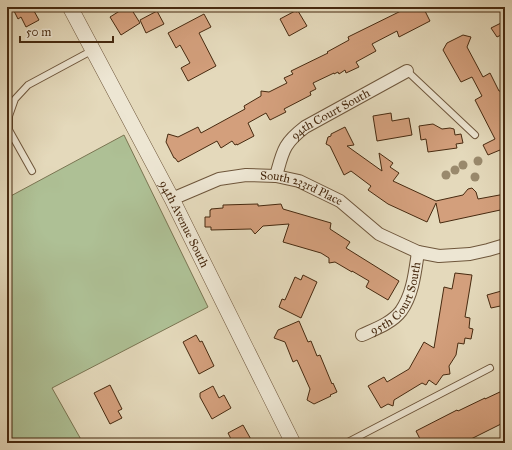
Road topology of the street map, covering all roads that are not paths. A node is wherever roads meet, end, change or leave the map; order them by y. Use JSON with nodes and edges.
{"nodes":[{"id":1,"x":70,"y":7,"type":"edge"},
{"id":2,"x":92,"y":50,"type":"junction"},
{"id":3,"x":407,"y":71,"type":"joint"},
{"id":4,"x":475,"y":135,"type":"dead end"},
{"id":5,"x":32,"y":171,"type":"dead end"},
{"id":6,"x":276,"y":176,"type":"junction"},
{"id":7,"x":172,"y":199,"type":"junction"},
{"id":8,"x":505,"y":245,"type":"edge"},
{"id":9,"x":418,"y":252,"type":"junction"},
{"id":10,"x":362,"y":335,"type":"dead end"},
{"id":11,"x":490,"y":368,"type":"dead end"},
{"id":12,"x":293,"y":443,"type":"edge"},
{"id":13,"x":346,"y":443,"type":"edge"}],
"edges":[{"from":1,"to":2,"type":"street","name":"94th Avenue South"},
{"from":2,"to":5,"type":"lane"},
{"from":2,"to":7,"type":"street","name":"94th Avenue South"},
{"from":3,"to":4,"type":"lane"},
{"from":3,"to":6,"type":"street","name":"94th Court South"},
{"from":6,"to":7,"type":"street","name":"South 233rd Place"},
{"from":6,"to":9,"type":"street","name":"South 233rd Place"},
{"from":7,"to":12,"type":"street","name":"94th Avenue South"},
{"from":8,"to":9,"type":"street","name":"South 233rd Place"},
{"from":9,"to":10,"type":"street","name":"95th Court South"},
{"from":11,"to":13,"type":"lane"}]}
